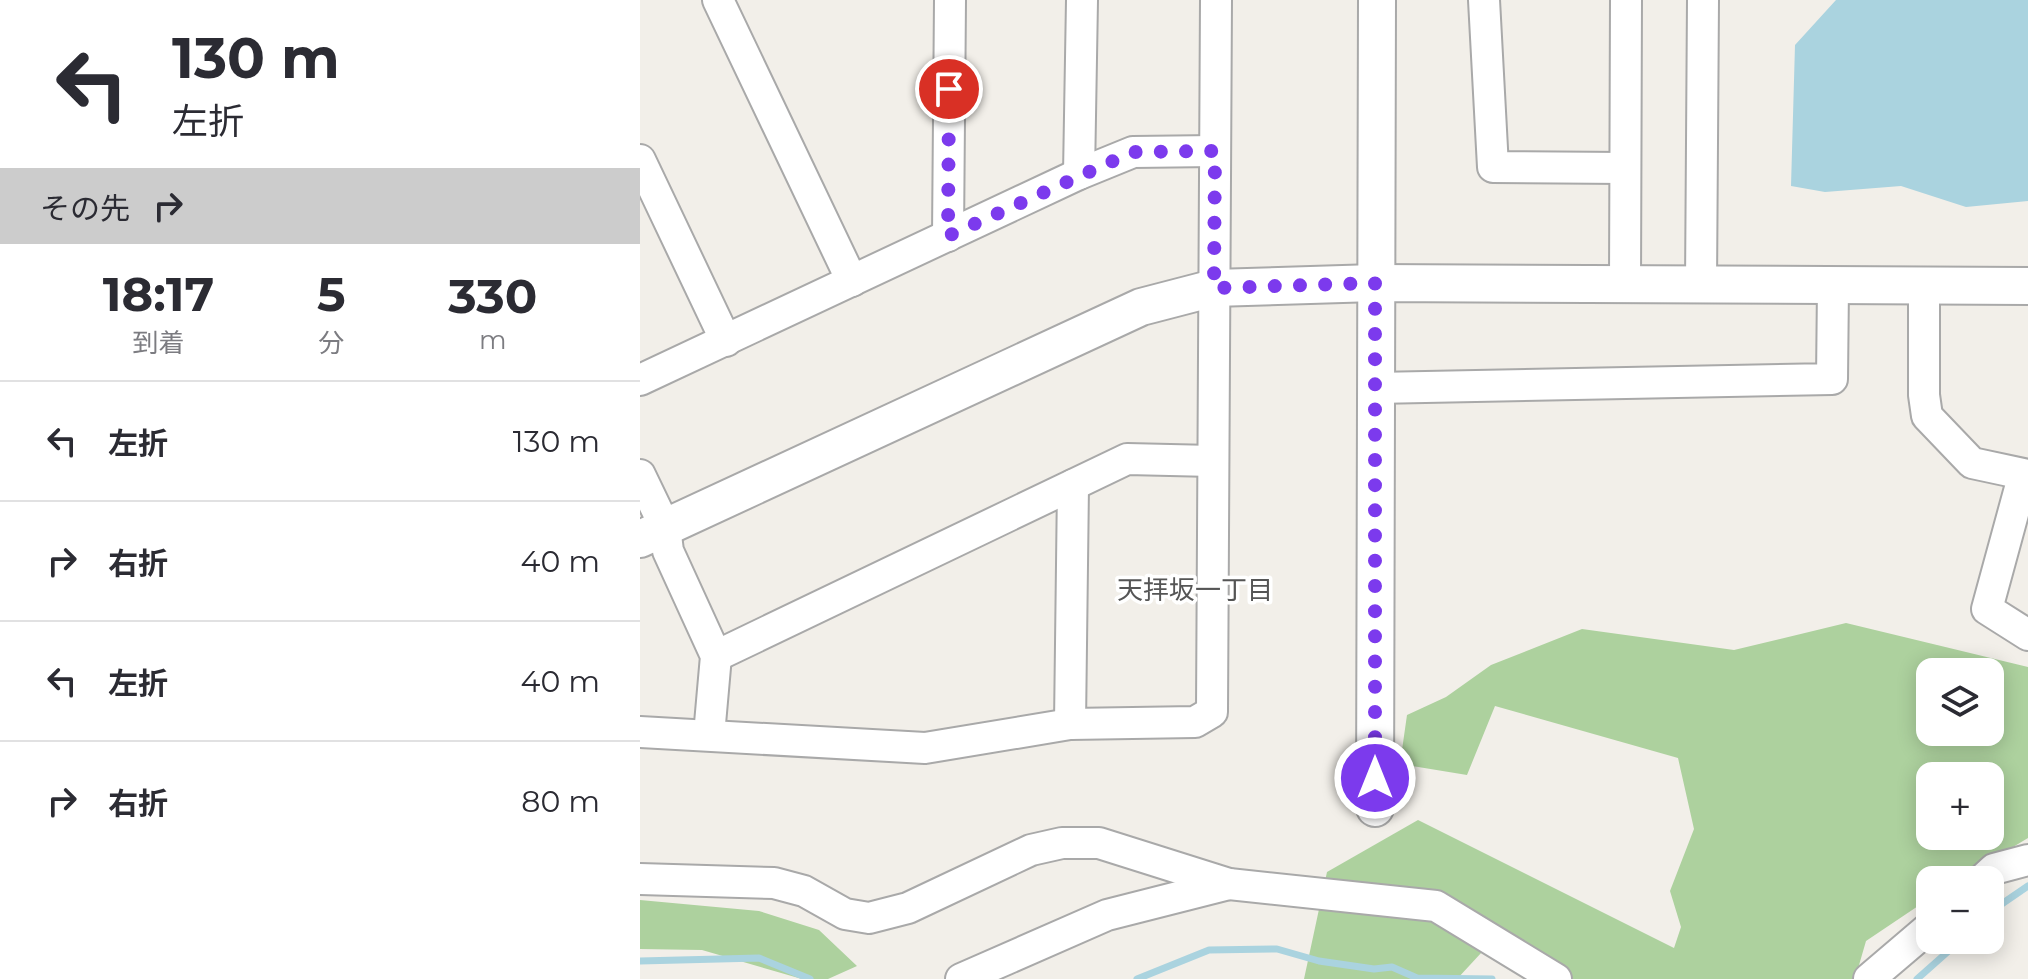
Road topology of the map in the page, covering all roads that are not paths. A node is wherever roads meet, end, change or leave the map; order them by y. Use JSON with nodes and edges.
{"nodes":[{"id":1,"x":718,"y":0,"type":"edge"},
{"id":2,"x":950,"y":0,"type":"edge"},
{"id":3,"x":1082,"y":0,"type":"edge"},
{"id":4,"x":1216,"y":0,"type":"edge"},
{"id":5,"x":1377,"y":0,"type":"edge"},
{"id":6,"x":1484,"y":0,"type":"edge"},
{"id":7,"x":1626,"y":0,"type":"edge"},
{"id":8,"x":1703,"y":0,"type":"edge"},
{"id":9,"x":1215,"y":151,"type":"junction"},
{"id":10,"x":640,"y":160,"type":"edge"},
{"id":11,"x":1625,"y":168,"type":"junction"},
{"id":12,"x":1079,"y":174,"type":"junction"},
{"id":13,"x":948,"y":236,"type":"junction"},
{"id":14,"x":852,"y":281,"type":"junction"},
{"id":15,"x":1375,"y":283,"type":"junction"},
{"id":16,"x":1625,"y":283,"type":"junction"},
{"id":17,"x":1701,"y":285,"type":"junction"},
{"id":18,"x":1833,"y":286,"type":"junction"},
{"id":19,"x":2028,"y":286,"type":"edge"},
{"id":20,"x":1924,"y":287,"type":"junction"},
{"id":21,"x":1214,"y":288,"type":"junction"},
{"id":22,"x":726,"y":341,"type":"junction"},
{"id":23,"x":640,"y":380,"type":"edge"},
{"id":24,"x":1375,"y":388,"type":"junction"},
{"id":25,"x":1213,"y":461,"type":"junction"},
{"id":26,"x":640,"y":475,"type":"edge"},
{"id":27,"x":2025,"y":476,"type":"edge"},
{"id":28,"x":1073,"y":485,"type":"junction"},
{"id":29,"x":653,"y":533,"type":"edge"},
{"id":30,"x":2028,"y":635,"type":"edge"},
{"id":31,"x":716,"y":656,"type":"junction"},
{"id":32,"x":1070,"y":724,"type":"junction"},
{"id":33,"x":640,"y":732,"type":"edge"},
{"id":34,"x":709,"y":735,"type":"junction"},
{"id":35,"x":1375,"y":808,"type":"dead end"},
{"id":36,"x":2028,"y":860,"type":"edge"},
{"id":37,"x":2004,"y":866,"type":"edge"},
{"id":38,"x":640,"y":879,"type":"edge"},
{"id":39,"x":1229,"y":884,"type":"junction"},
{"id":40,"x":1916,"y":940,"type":"edge"},
{"id":41,"x":1874,"y":977,"type":"edge"},
{"id":42,"x":961,"y":979,"type":"edge"},
{"id":43,"x":1556,"y":979,"type":"edge"}],
"edges":[{"from":1,"to":14,"type":"street"},
{"from":2,"to":13,"type":"street"},
{"from":3,"to":12,"type":"street"},
{"from":4,"to":9,"type":"street"},
{"from":5,"to":15,"type":"street"},
{"from":6,"to":11,"type":"street"},
{"from":7,"to":11,"type":"street"},
{"from":8,"to":17,"type":"street"},
{"from":9,"to":12,"type":"street"},
{"from":9,"to":21,"type":"street"},
{"from":10,"to":22,"type":"street"},
{"from":11,"to":16,"type":"street"},
{"from":12,"to":13,"type":"street"},
{"from":13,"to":14,"type":"street"},
{"from":14,"to":22,"type":"street"},
{"from":15,"to":16,"type":"street"},
{"from":15,"to":21,"type":"street"},
{"from":15,"to":24,"type":"street"},
{"from":16,"to":17,"type":"street"},
{"from":17,"to":18,"type":"street"},
{"from":18,"to":20,"type":"street"},
{"from":18,"to":24,"type":"street"},
{"from":19,"to":20,"type":"street"},
{"from":20,"to":27,"type":"street"},
{"from":21,"to":25,"type":"street"},
{"from":21,"to":29,"type":"street"},
{"from":22,"to":23,"type":"street"},
{"from":24,"to":35,"type":"street"},
{"from":25,"to":28,"type":"street"},
{"from":25,"to":32,"type":"street"},
{"from":26,"to":29,"type":"street"},
{"from":27,"to":30,"type":"street"},
{"from":28,"to":31,"type":"street"},
{"from":28,"to":32,"type":"street"},
{"from":29,"to":31,"type":"street"},
{"from":31,"to":34,"type":"street"},
{"from":32,"to":34,"type":"street"},
{"from":33,"to":34,"type":"street"},
{"from":36,"to":37,"type":"street"},
{"from":38,"to":39,"type":"street"},
{"from":39,"to":42,"type":"street"},
{"from":39,"to":43,"type":"street"},
{"from":40,"to":41,"type":"street"}]}
